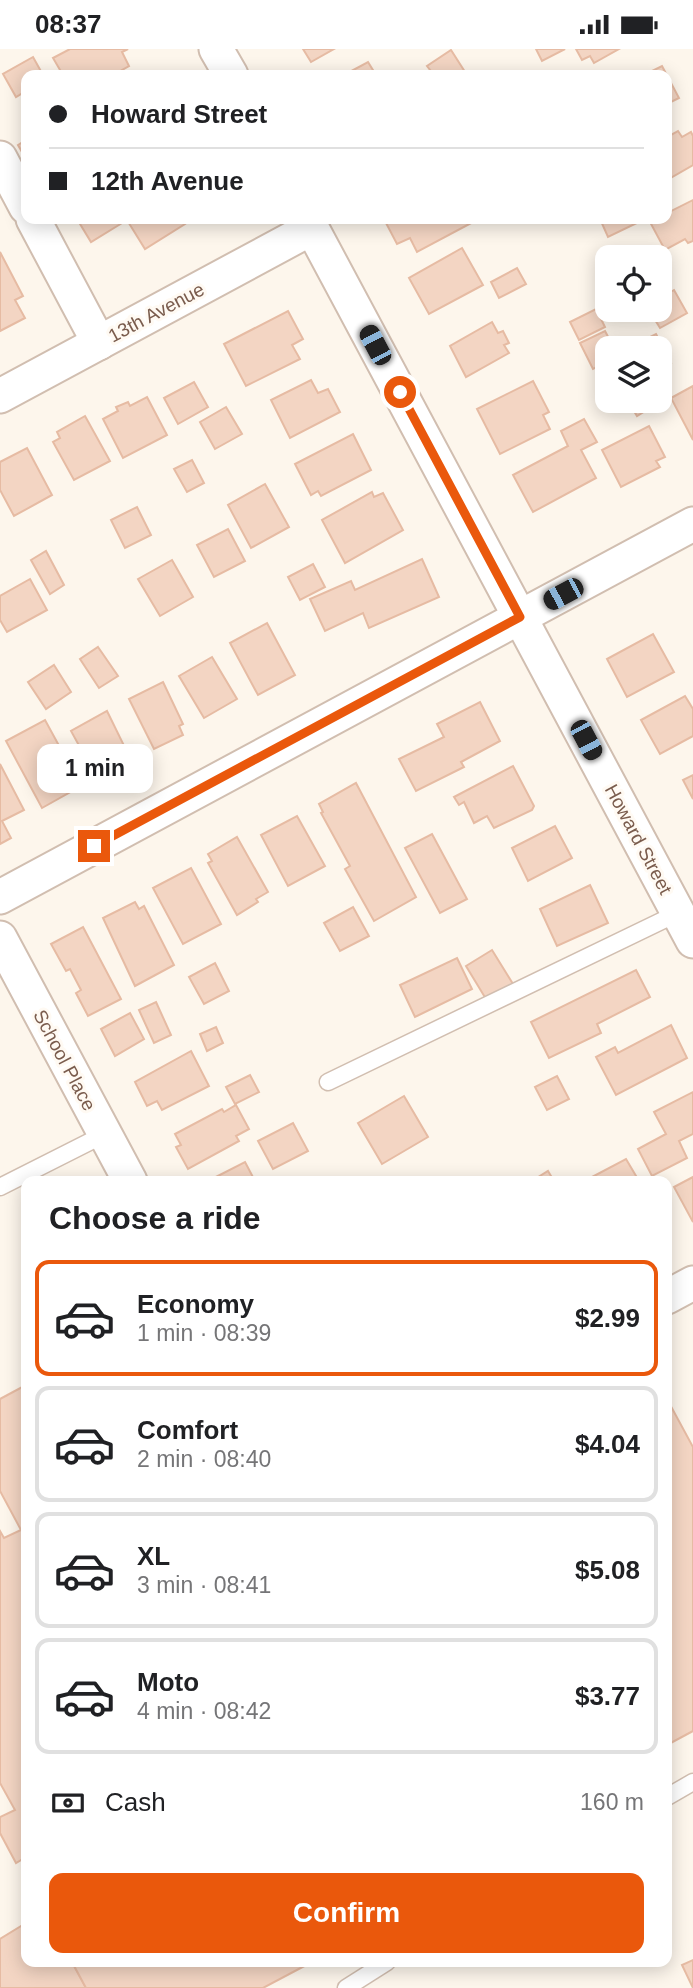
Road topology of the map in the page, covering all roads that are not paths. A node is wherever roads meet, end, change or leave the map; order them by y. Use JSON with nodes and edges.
{"nodes":[{"id":1,"x":216,"y":49,"type":"edge"},
{"id":2,"x":227,"y":70,"type":"edge"},
{"id":3,"x":0,"y":158,"type":"edge"},
{"id":4,"x":21,"y":198,"type":"edge"},
{"id":5,"x":36,"y":224,"type":"edge"},
{"id":6,"x":308,"y":224,"type":"edge"},
{"id":7,"x":311,"y":224,"type":"edge"},
{"id":8,"x":99,"y":343,"type":"junction"},
{"id":9,"x":0,"y":395,"type":"edge"},
{"id":10,"x":693,"y":524,"type":"edge"},
{"id":11,"x":520,"y":617,"type":"junction"},
{"id":12,"x":0,"y":897,"type":"edge"},
{"id":13,"x":686,"y":927,"type":"edge"},
{"id":14,"x":0,"y":939,"type":"edge"},
{"id":15,"x":328,"y":1082,"type":"dead end"},
{"id":16,"x":104,"y":1134,"type":"junction"},
{"id":17,"x":21,"y":1176,"type":"edge"},
{"id":18,"x":22,"y":1176,"type":"edge"},
{"id":19,"x":127,"y":1176,"type":"edge"},
{"id":20,"x":0,"y":1187,"type":"edge"},
{"id":21,"x":693,"y":1283,"type":"edge"},
{"id":22,"x":672,"y":1294,"type":"edge"},
{"id":23,"x":693,"y":1782,"type":"edge"},
{"id":24,"x":672,"y":1794,"type":"edge"},
{"id":25,"x":379,"y":1967,"type":"edge"},
{"id":26,"x":346,"y":1988,"type":"edge"}],
"edges":[{"from":1,"to":2,"type":"street"},
{"from":3,"to":4,"type":"street"},
{"from":5,"to":8,"type":"street"},
{"from":6,"to":8,"type":"street","name":"13th Avenue"},
{"from":7,"to":11,"type":"street","name":"Howard Street"},
{"from":8,"to":9,"type":"street","name":"13th Avenue"},
{"from":10,"to":11,"type":"street"},
{"from":11,"to":12,"type":"street"},
{"from":11,"to":13,"type":"street","name":"Howard Street"},
{"from":13,"to":15,"type":"lane"},
{"from":14,"to":16,"type":"street","name":"School Place"},
{"from":16,"to":18,"type":"lane"},
{"from":16,"to":19,"type":"street","name":"School Place"},
{"from":17,"to":20,"type":"lane"},
{"from":21,"to":22,"type":"street"},
{"from":23,"to":24,"type":"lane"},
{"from":25,"to":26,"type":"lane"}]}
